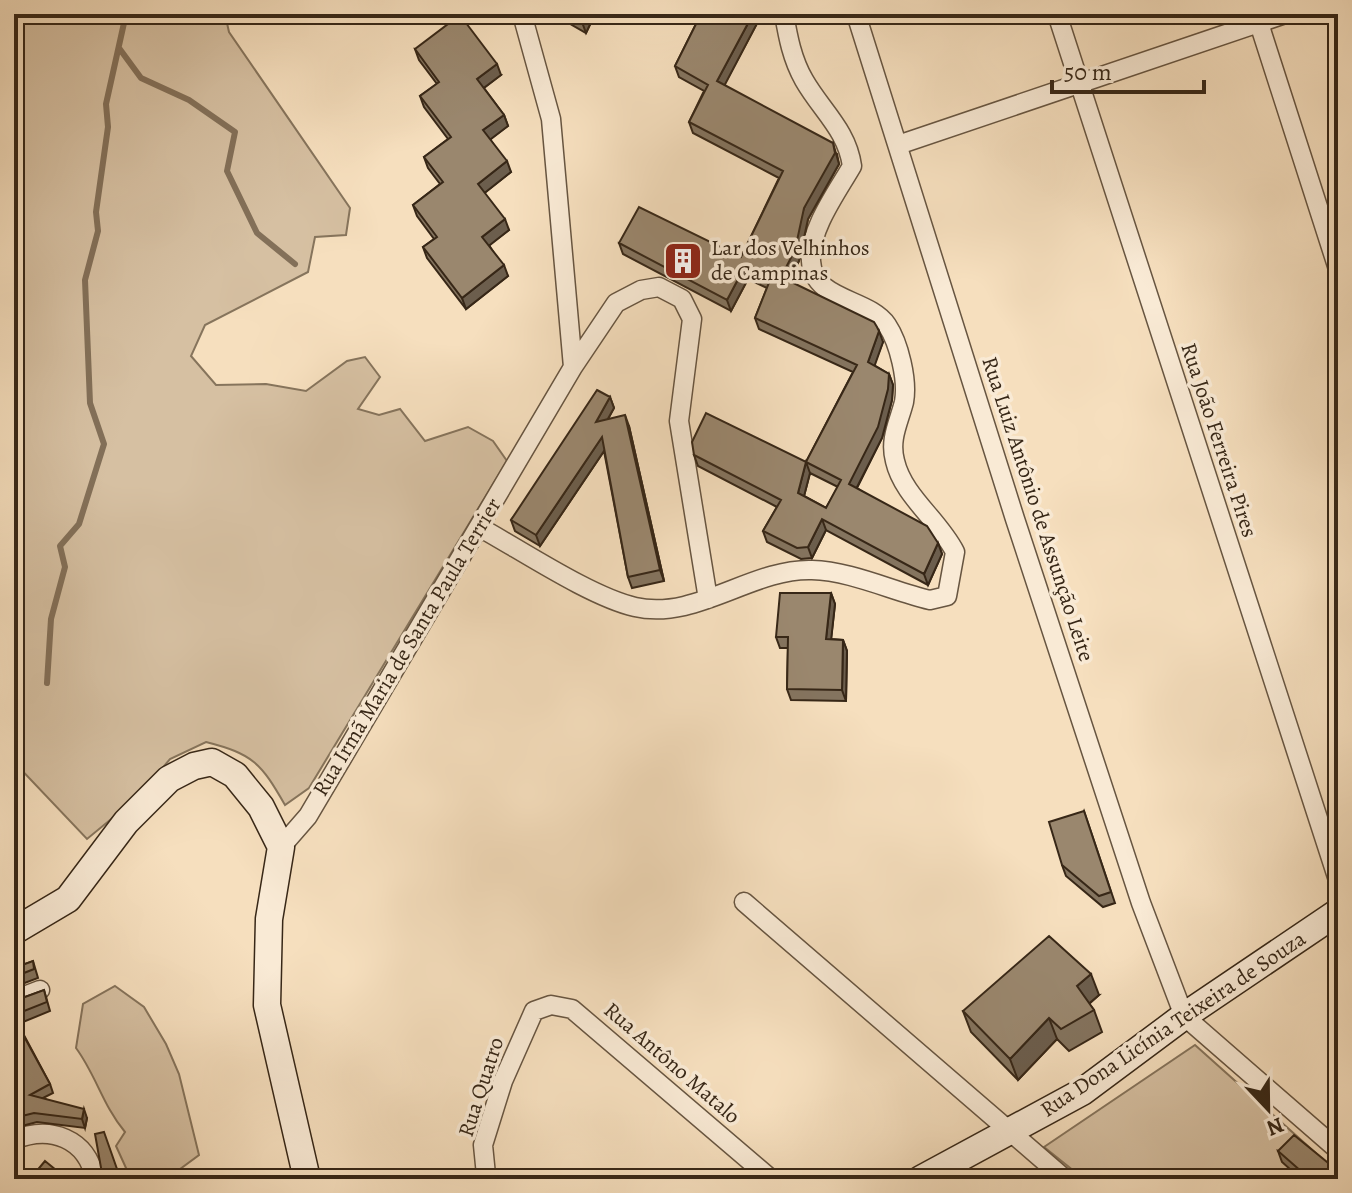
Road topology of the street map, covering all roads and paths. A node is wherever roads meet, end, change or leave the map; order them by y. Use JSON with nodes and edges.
{"nodes":[{"id":1,"x":522,"y":14,"type":"edge"},
{"id":2,"x":784,"y":14,"type":"edge"},
{"id":3,"x":856,"y":14,"type":"edge"},
{"id":4,"x":1057,"y":14,"type":"edge"},
{"id":5,"x":1285,"y":14,"type":"edge"},
{"id":6,"x":1257,"y":18,"type":"edge"},
{"id":7,"x":1077,"y":83,"type":"junction"},
{"id":8,"x":898,"y":145,"type":"junction"},
{"id":9,"x":1338,"y":269,"type":"edge"},
{"id":10,"x":573,"y":367,"type":"junction"},
{"id":11,"x":479,"y":527,"type":"junction"},
{"id":12,"x":708,"y":599,"type":"junction"},
{"id":13,"x":281,"y":847,"type":"junction"},
{"id":14,"x":1338,"y":880,"type":"edge"},
{"id":15,"x":744,"y":902,"type":"dead end"},
{"id":16,"x":1338,"y":912,"type":"edge"},
{"id":17,"x":14,"y":931,"type":"edge"},
{"id":18,"x":40,"y":990,"type":"edge"},
{"id":19,"x":14,"y":1000,"type":"edge"},
{"id":20,"x":534,"y":1011,"type":"joint"},
{"id":21,"x":1184,"y":1016,"type":"junction"},
{"id":22,"x":1011,"y":1132,"type":"junction"},
{"id":23,"x":14,"y":1140,"type":"edge"},
{"id":24,"x":1338,"y":1150,"type":"edge"},
{"id":25,"x":95,"y":1179,"type":"edge"},
{"id":26,"x":307,"y":1179,"type":"edge"},
{"id":27,"x":490,"y":1179,"type":"edge"},
{"id":28,"x":771,"y":1179,"type":"edge"},
{"id":29,"x":921,"y":1179,"type":"edge"},
{"id":30,"x":1065,"y":1179,"type":"edge"}],
"edges":[{"from":1,"to":10,"type":"street"},
{"from":2,"to":12,"type":"street"},
{"from":3,"to":8,"type":"street","name":"Rua Luiz Antônio de Assunção Leite"},
{"from":4,"to":7,"type":"street","name":"Rua João Ferreira Pires"},
{"from":5,"to":6,"type":"street"},
{"from":6,"to":7,"type":"street"},
{"from":6,"to":9,"type":"street"},
{"from":7,"to":8,"type":"street"},
{"from":7,"to":14,"type":"street","name":"Rua João Ferreira Pires"},
{"from":8,"to":21,"type":"street","name":"Rua Luiz Antônio de Assunção Leite"},
{"from":10,"to":11,"type":"street","name":"Rua Irmã Maria de Santa Paula Terrier"},
{"from":10,"to":12,"type":"street","name":"Rua Irmã Maria de Santa Paula Terrier"},
{"from":11,"to":12,"type":"street"},
{"from":11,"to":13,"type":"street","name":"Rua Irmã Maria de Santa Paula Terrier"},
{"from":13,"to":17,"type":"main road"},
{"from":13,"to":26,"type":"main road"},
{"from":15,"to":22,"type":"street"},
{"from":16,"to":21,"type":"main road","name":"Rua Dona Licínia Teixeira de Souza"},
{"from":18,"to":19,"type":"street"},
{"from":20,"to":27,"type":"street","name":"Rua Quatro"},
{"from":20,"to":28,"type":"street","name":"Rua Antôno Matalo"},
{"from":21,"to":22,"type":"main road","name":"Rua Dona Licínia Teixeira de Souza"},
{"from":21,"to":24,"type":"street"},
{"from":22,"to":29,"type":"main road","name":"Rua Dona Licínia Teixeira de Souza"},
{"from":22,"to":30,"type":"street"},
{"from":23,"to":25,"type":"street"}]}
